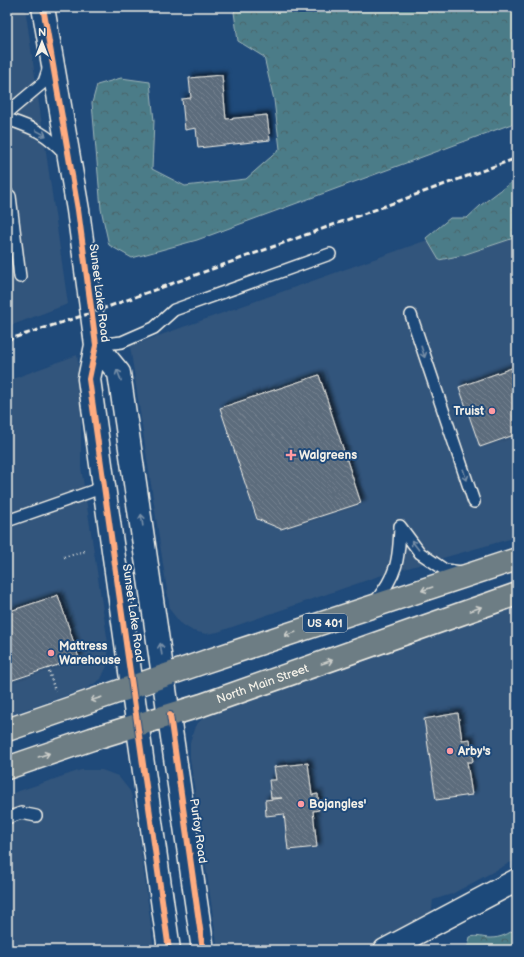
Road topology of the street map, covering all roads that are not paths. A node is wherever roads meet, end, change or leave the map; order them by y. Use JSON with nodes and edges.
{"nodes":[{"id":1,"x":43,"y":7,"type":"edge"},
{"id":2,"x":51,"y":61,"type":"junction"},
{"id":3,"x":7,"y":113,"type":"edge"},
{"id":4,"x":7,"y":119,"type":"edge"},
{"id":5,"x":69,"y":158,"type":"junction"},
{"id":6,"x":7,"y":194,"type":"edge"},
{"id":7,"x":330,"y":254,"type":"dead end"},
{"id":8,"x":20,"y":277,"type":"dead end"},
{"id":9,"x":411,"y":315,"type":"dead end"},
{"id":10,"x":96,"y":345,"type":"junction"},
{"id":11,"x":104,"y":487,"type":"junction"},
{"id":12,"x":474,"y":502,"type":"dead end"},
{"id":13,"x":7,"y":521,"type":"edge"},
{"id":14,"x":517,"y":558,"type":"edge"},
{"id":15,"x":472,"y":574,"type":"junction"},
{"id":16,"x":517,"y":594,"type":"edge"},
{"id":17,"x":370,"y":608,"type":"junction"},
{"id":18,"x":165,"y":676,"type":"junction"},
{"id":19,"x":133,"y":687,"type":"junction"},
{"id":20,"x":170,"y":715,"type":"junction"},
{"id":21,"x":138,"y":725,"type":"junction"},
{"id":22,"x":7,"y":730,"type":"edge"},
{"id":23,"x":7,"y":768,"type":"edge"},
{"id":24,"x":36,"y":816,"type":"dead end"},
{"id":25,"x":7,"y":818,"type":"edge"},
{"id":26,"x":517,"y":880,"type":"edge"},
{"id":27,"x":169,"y":950,"type":"edge"},
{"id":28,"x":203,"y":950,"type":"edge"},
{"id":29,"x":385,"y":950,"type":"edge"}],
"edges":[{"from":1,"to":2,"type":"main road","name":"Sunset Lake Road"},
{"from":2,"to":3,"type":"lane"},
{"from":2,"to":5,"type":"main road","name":"Sunset Lake Road"},
{"from":4,"to":5,"type":"lane","one_way":true},
{"from":5,"to":10,"type":"main road","name":"Sunset Lake Road"},
{"from":6,"to":8,"type":"lane"},
{"from":7,"to":10,"type":"lane"},
{"from":9,"to":12,"type":"lane","one_way":true},
{"from":10,"to":11,"type":"main road","name":"Sunset Lake Road"},
{"from":18,"to":10,"type":"main road","name":"Sunset Lake Road","one_way":true},
{"from":11,"to":13,"type":"lane"},
{"from":11,"to":19,"type":"main road","name":"Sunset Lake Road"},
{"from":14,"to":15,"type":"highway","number":"US 401"},
{"from":15,"to":17,"type":"highway","number":"US 401","one_way":true},
{"from":15,"to":17,"type":"lane","one_way":true},
{"from":20,"to":16,"type":"highway","name":"North Main Street","one_way":true},
{"from":17,"to":18,"type":"highway","number":"US 401","one_way":true},
{"from":18,"to":19,"type":"highway","number":"US 401"},
{"from":18,"to":20,"type":"main road","name":"Sunset Lake Road"},
{"from":19,"to":21,"type":"main road","name":"Sunset Lake Road"},
{"from":19,"to":22,"type":"highway","number":"US 401","one_way":true},
{"from":20,"to":21,"type":"highway","name":"North Main Street"},
{"from":20,"to":28,"type":"main road","name":"Purfoy Road"},
{"from":23,"to":21,"type":"highway","name":"North Main Street","one_way":true},
{"from":21,"to":27,"type":"main road"},
{"from":24,"to":25,"type":"lane"},
{"from":26,"to":29,"type":"main road"}]}
